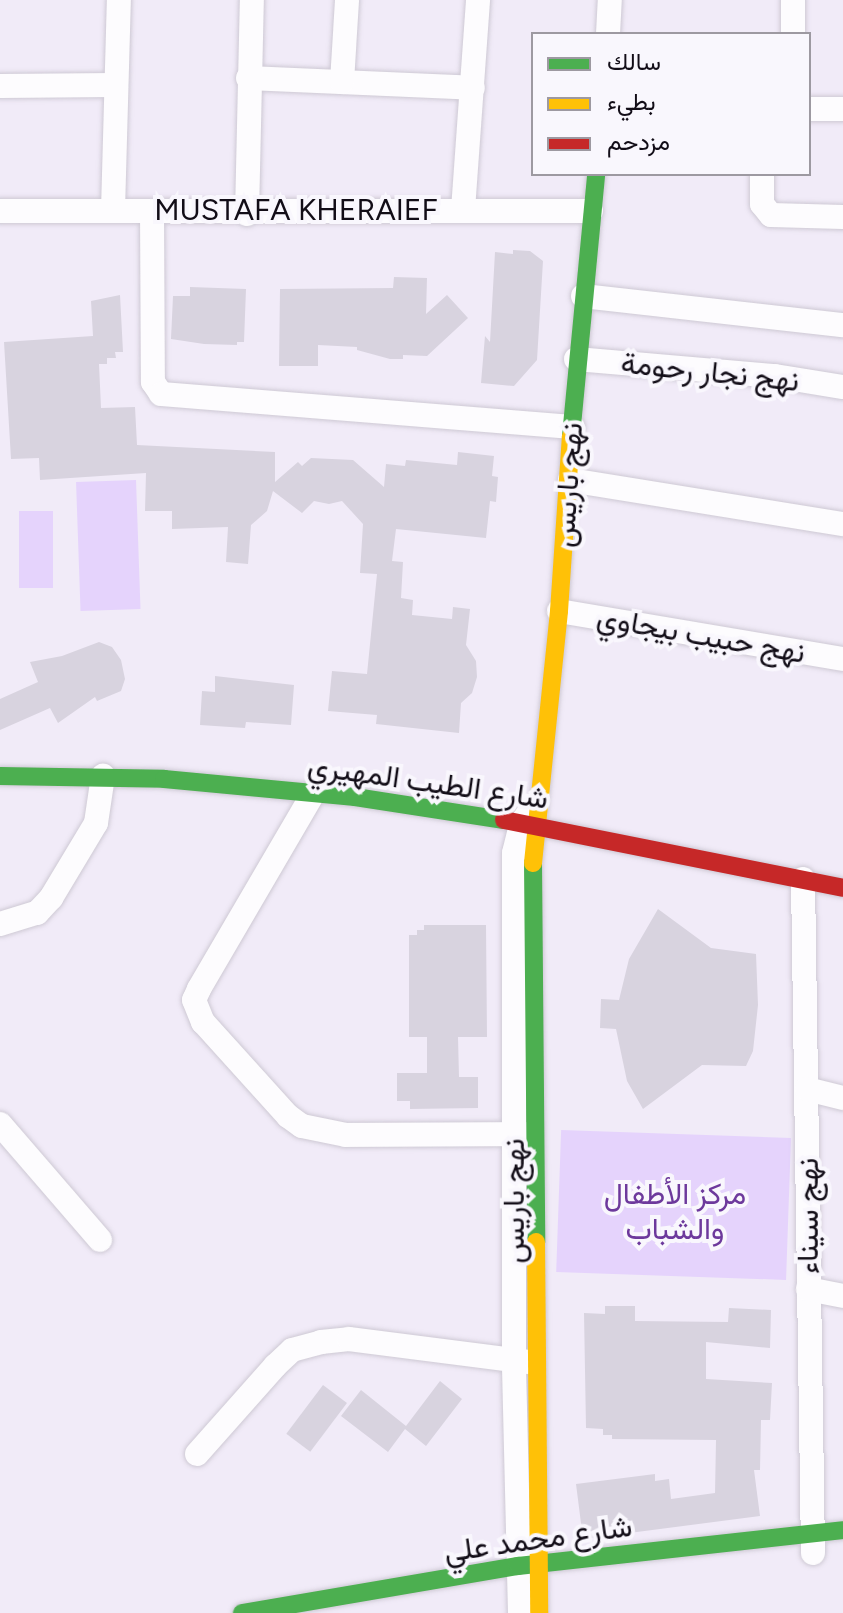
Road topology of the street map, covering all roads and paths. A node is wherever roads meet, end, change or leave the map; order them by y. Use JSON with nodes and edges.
{"nodes":[{"id":1,"x":119,"y":0,"type":"edge"},
{"id":2,"x":252,"y":0,"type":"edge"},
{"id":3,"x":347,"y":0,"type":"edge"},
{"id":4,"x":478,"y":0,"type":"edge"},
{"id":5,"x":610,"y":0,"type":"edge"},
{"id":6,"x":793,"y":0,"type":"edge"},
{"id":7,"x":608,"y":32,"type":"edge"},
{"id":8,"x":793,"y":32,"type":"edge"},
{"id":9,"x":248,"y":78,"type":"junction"},
{"id":10,"x":342,"y":82,"type":"junction"},
{"id":11,"x":115,"y":85,"type":"junction"},
{"id":12,"x":0,"y":86,"type":"edge"},
{"id":13,"x":473,"y":88,"type":"junction"},
{"id":14,"x":811,"y":109,"type":"edge"},
{"id":15,"x":843,"y":109,"type":"edge"},
{"id":16,"x":596,"y":176,"type":"edge"},
{"id":17,"x":762,"y":176,"type":"edge"},
{"id":18,"x":113,"y":210,"type":"junction"},
{"id":19,"x":463,"y":210,"type":"junction"},
{"id":20,"x":0,"y":211,"type":"edge"},
{"id":21,"x":152,"y":211,"type":"junction"},
{"id":22,"x":591,"y":211,"type":"junction"},
{"id":23,"x":247,"y":214,"type":"junction"},
{"id":24,"x":843,"y":217,"type":"edge"},
{"id":25,"x":583,"y":296,"type":"junction"},
{"id":26,"x":843,"y":325,"type":"edge"},
{"id":27,"x":576,"y":359,"type":"junction"},
{"id":28,"x":843,"y":387,"type":"edge"},
{"id":29,"x":573,"y":427,"type":"junction"},
{"id":30,"x":570,"y":480,"type":"junction"},
{"id":31,"x":843,"y":524,"type":"edge"},
{"id":32,"x":559,"y":611,"type":"junction"},
{"id":33,"x":843,"y":659,"type":"edge"},
{"id":34,"x":0,"y":776,"type":"edge"},
{"id":35,"x":103,"y":776,"type":"junction"},
{"id":36,"x":314,"y":792,"type":"junction"},
{"id":37,"x":540,"y":796,"type":"joint"},
{"id":38,"x":529,"y":823,"type":"junction"},
{"id":39,"x":803,"y":879,"type":"junction"},
{"id":40,"x":843,"y":888,"type":"edge"},
{"id":41,"x":0,"y":924,"type":"edge"},
{"id":42,"x":807,"y":1089,"type":"junction"},
{"id":43,"x":843,"y":1098,"type":"edge"},
{"id":44,"x":0,"y":1124,"type":"edge"},
{"id":45,"x":525,"y":1134,"type":"junction"},
{"id":46,"x":100,"y":1240,"type":"dead end"},
{"id":47,"x":808,"y":1289,"type":"junction"},
{"id":48,"x":843,"y":1296,"type":"edge"},
{"id":49,"x":514,"y":1362,"type":"junction"},
{"id":50,"x":539,"y":1362,"type":"junction"},
{"id":51,"x":197,"y":1454,"type":"dead end"},
{"id":52,"x":843,"y":1530,"type":"edge"},
{"id":53,"x":813,"y":1548,"type":"junction"},
{"id":54,"x":529,"y":1579,"type":"junction"},
{"id":55,"x":242,"y":1613,"type":"edge"},
{"id":56,"x":520,"y":1613,"type":"edge"},
{"id":57,"x":539,"y":1613,"type":"edge"}],
"edges":[{"from":1,"to":11,"type":"street"},
{"from":2,"to":9,"type":"street"},
{"from":3,"to":10,"type":"street"},
{"from":4,"to":13,"type":"street"},
{"from":5,"to":7,"type":"street"},
{"from":6,"to":8,"type":"street"},
{"from":9,"to":10,"type":"street"},
{"from":9,"to":23,"type":"street"},
{"from":10,"to":13,"type":"street"},
{"from":11,"to":12,"type":"street"},
{"from":11,"to":18,"type":"street"},
{"from":13,"to":19,"type":"street"},
{"from":14,"to":15,"type":"street"},
{"from":16,"to":22,"type":"street","name":"نهج باريس"},
{"from":17,"to":24,"type":"street"},
{"from":18,"to":20,"type":"street","name":"MUSTAFA KHERAIEF"},
{"from":18,"to":21,"type":"street","name":"MUSTAFA KHERAIEF"},
{"from":19,"to":22,"type":"street","name":"MUSTAFA KHERAIEF"},
{"from":19,"to":23,"type":"street","name":"MUSTAFA KHERAIEF"},
{"from":21,"to":23,"type":"street","name":"MUSTAFA KHERAIEF"},
{"from":21,"to":29,"type":"street"},
{"from":22,"to":25,"type":"street","name":"نهج باريس"},
{"from":25,"to":26,"type":"street"},
{"from":25,"to":27,"type":"street","name":"نهج باريس"},
{"from":27,"to":28,"type":"street","name":"نهج نجار رحومة"},
{"from":27,"to":29,"type":"street","name":"نهج باريس"},
{"from":29,"to":30,"type":"street","name":"نهج باريس"},
{"from":30,"to":31,"type":"street"},
{"from":30,"to":32,"type":"street","name":"نهج باريس"},
{"from":32,"to":33,"type":"street","name":"نهج حبيب بيجاوي"},
{"from":32,"to":37,"type":"street","name":"نهج باريس"},
{"from":34,"to":35,"type":"street","name":"شارع الطيب المهيري"},
{"from":35,"to":36,"type":"street","name":"شارع الطيب المهيري"},
{"from":35,"to":41,"type":"street"},
{"from":36,"to":38,"type":"street","name":"شارع الطيب المهيري"},
{"from":36,"to":45,"type":"street"},
{"from":37,"to":38,"type":"street","name":"نهج باريس"},
{"from":38,"to":39,"type":"street","name":"شارع الطيب المهيري"},
{"from":38,"to":45,"type":"street","name":"نهج باريس"},
{"from":39,"to":40,"type":"street","name":"شارع الطيب المهيري"},
{"from":39,"to":42,"type":"street","name":"نهج سيناء"},
{"from":42,"to":43,"type":"street"},
{"from":42,"to":47,"type":"street","name":"نهج سيناء"},
{"from":44,"to":46,"type":"street"},
{"from":45,"to":49,"type":"street","name":"نهج باريس"},
{"from":45,"to":50,"type":"street","name":"نهج باريس"},
{"from":47,"to":48,"type":"street"},
{"from":47,"to":53,"type":"street","name":"نهج سيناء"},
{"from":49,"to":50,"type":"street"},
{"from":49,"to":51,"type":"street"},
{"from":49,"to":54,"type":"street","name":"نهج باريس"},
{"from":50,"to":54,"type":"street","name":"نهج باريس"},
{"from":52,"to":53,"type":"street","name":"شارع محمد علي"},
{"from":53,"to":54,"type":"street","name":"شارع محمد علي"},
{"from":54,"to":55,"type":"street","name":"شارع محمد علي"},
{"from":54,"to":56,"type":"street","name":"نهج باريس"},
{"from":54,"to":57,"type":"street","name":"نهج باريس"}]}
